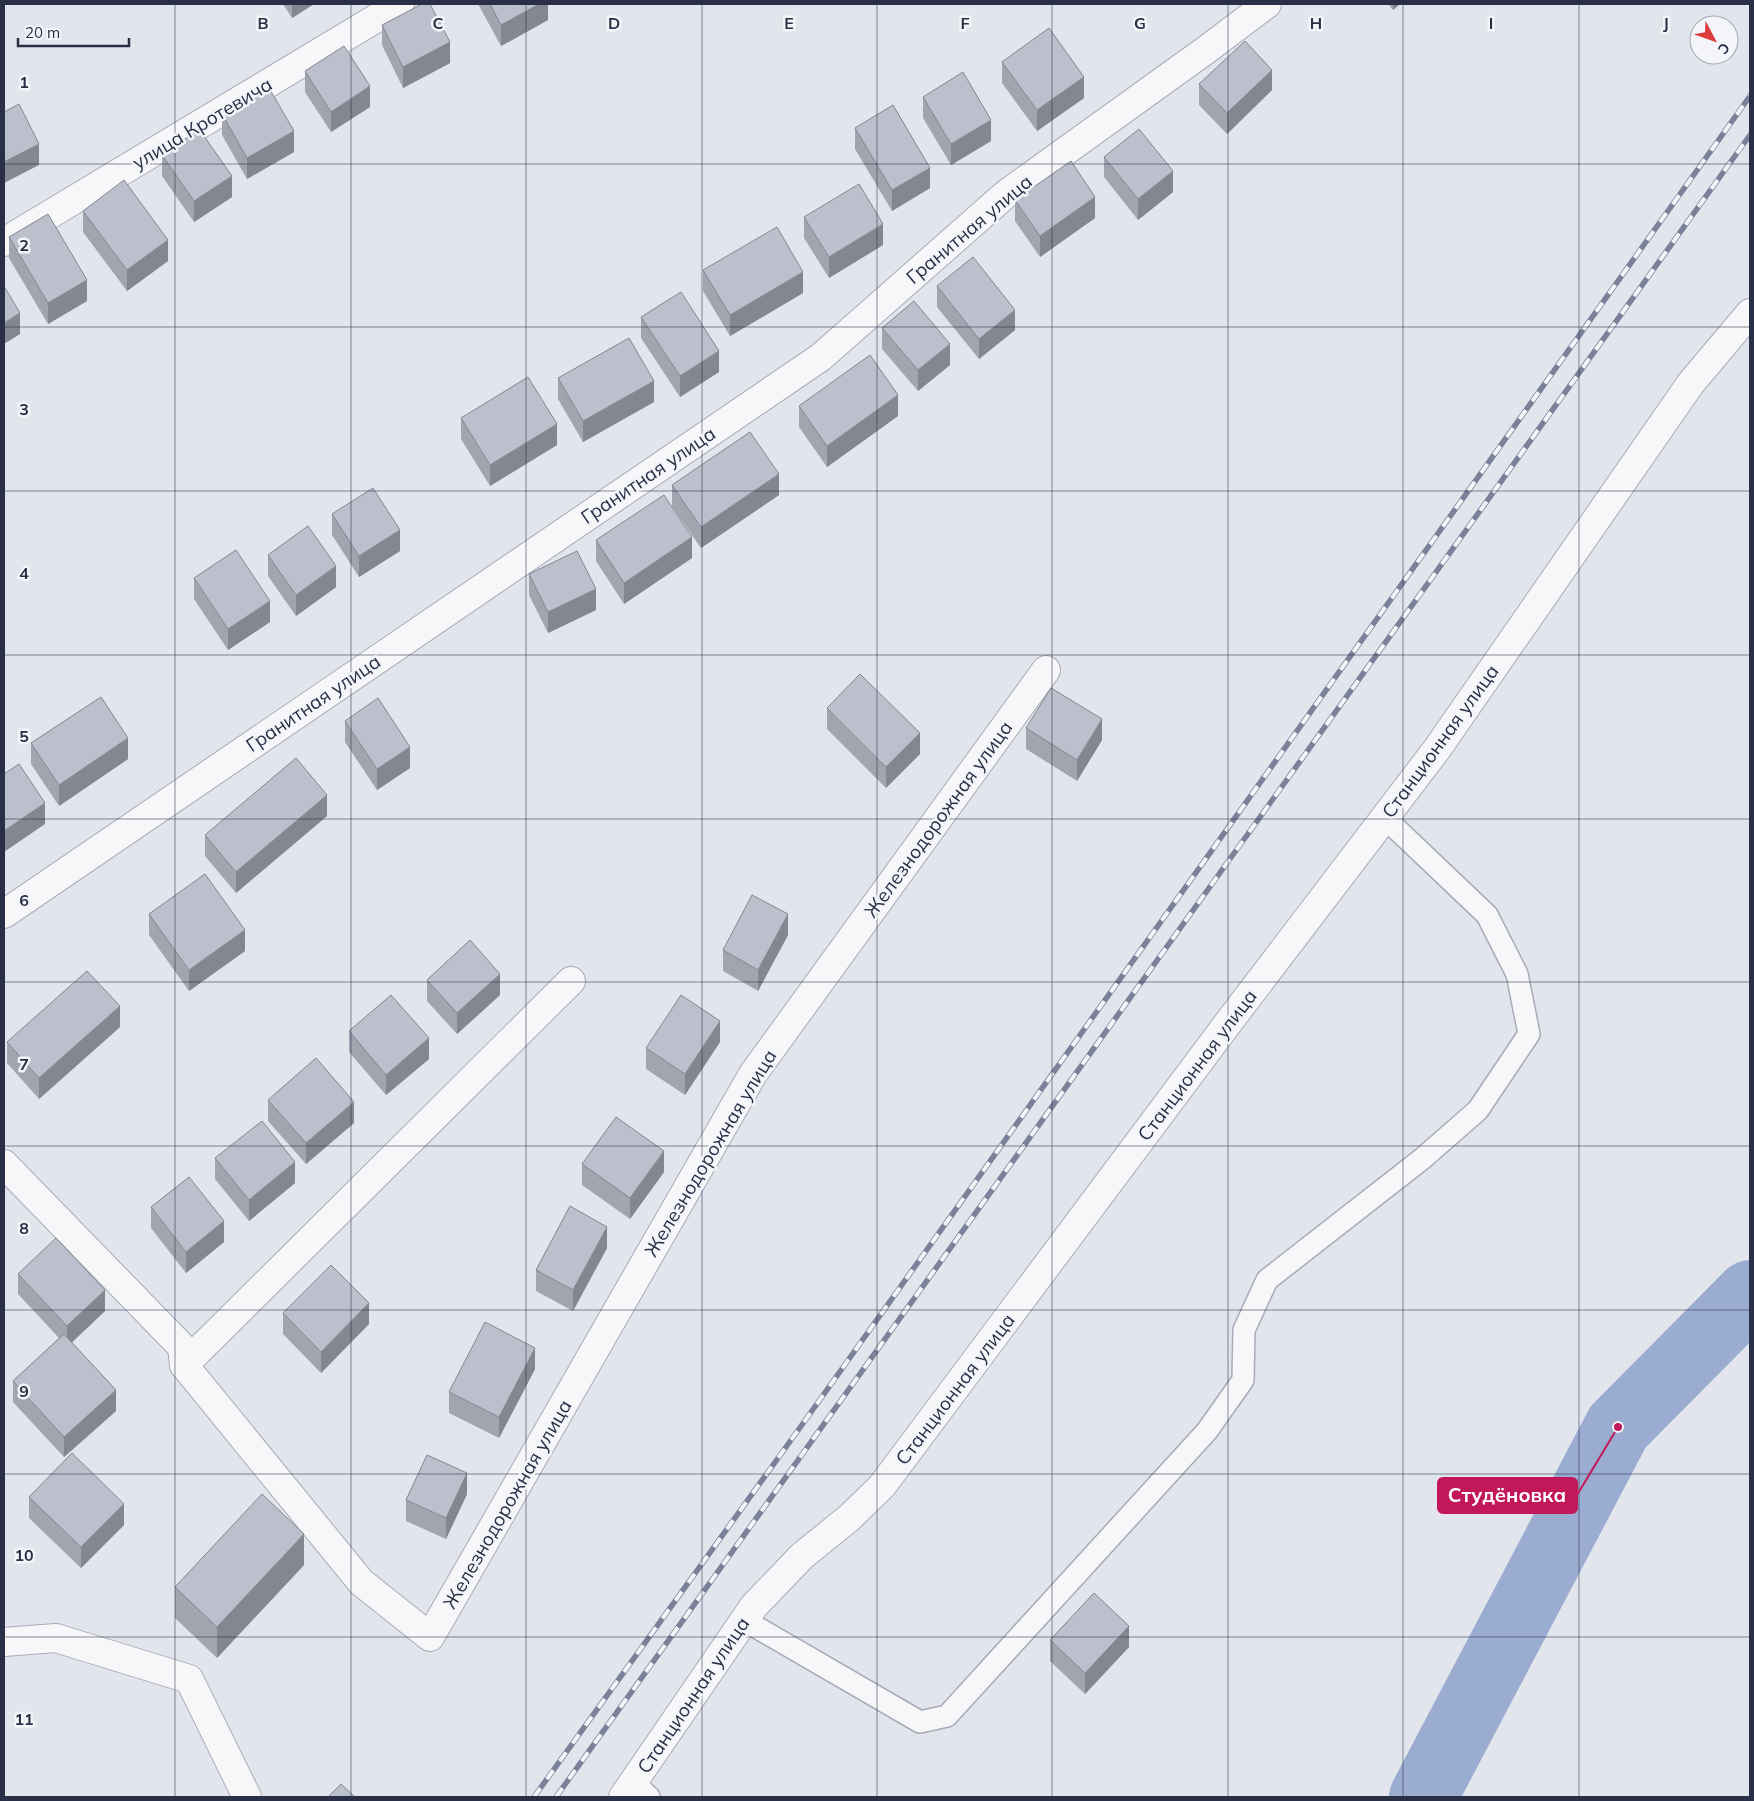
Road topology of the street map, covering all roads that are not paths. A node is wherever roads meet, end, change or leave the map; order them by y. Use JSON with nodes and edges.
{"nodes":[{"id":1,"x":400,"y":4,"type":"edge"},
{"id":2,"x":1267,"y":4,"type":"edge"},
{"id":3,"x":4,"y":242,"type":"edge"},
{"id":4,"x":1750,"y":313,"type":"edge"},
{"id":5,"x":1046,"y":670,"type":"dead end"},
{"id":6,"x":1385,"y":818,"type":"junction"},
{"id":7,"x":4,"y":914,"type":"edge"},
{"id":8,"x":571,"y":982,"type":"dead end"},
{"id":9,"x":4,"y":1164,"type":"edge"},
{"id":10,"x":184,"y":1365,"type":"junction"},
{"id":11,"x":744,"y":1620,"type":"junction"},
{"id":12,"x":4,"y":1642,"type":"edge"},
{"id":13,"x":635,"y":1792,"type":"edge"},
{"id":14,"x":247,"y":1797,"type":"edge"}],
"edges":[{"from":1,"to":3,"type":"street","name":"улица Кротевича"},
{"from":2,"to":7,"type":"street","name":"Гранитная улица"},
{"from":4,"to":6,"type":"street","name":"Станционная улица"},
{"from":5,"to":10,"type":"street","name":"Железнодорожная улица"},
{"from":6,"to":11,"type":"street","name":"Станционная улица"},
{"from":6,"to":11,"type":"lane"},
{"from":8,"to":10,"type":"street"},
{"from":9,"to":10,"type":"street"},
{"from":11,"to":13,"type":"street","name":"Станционная улица"},
{"from":12,"to":14,"type":"street"}]}
